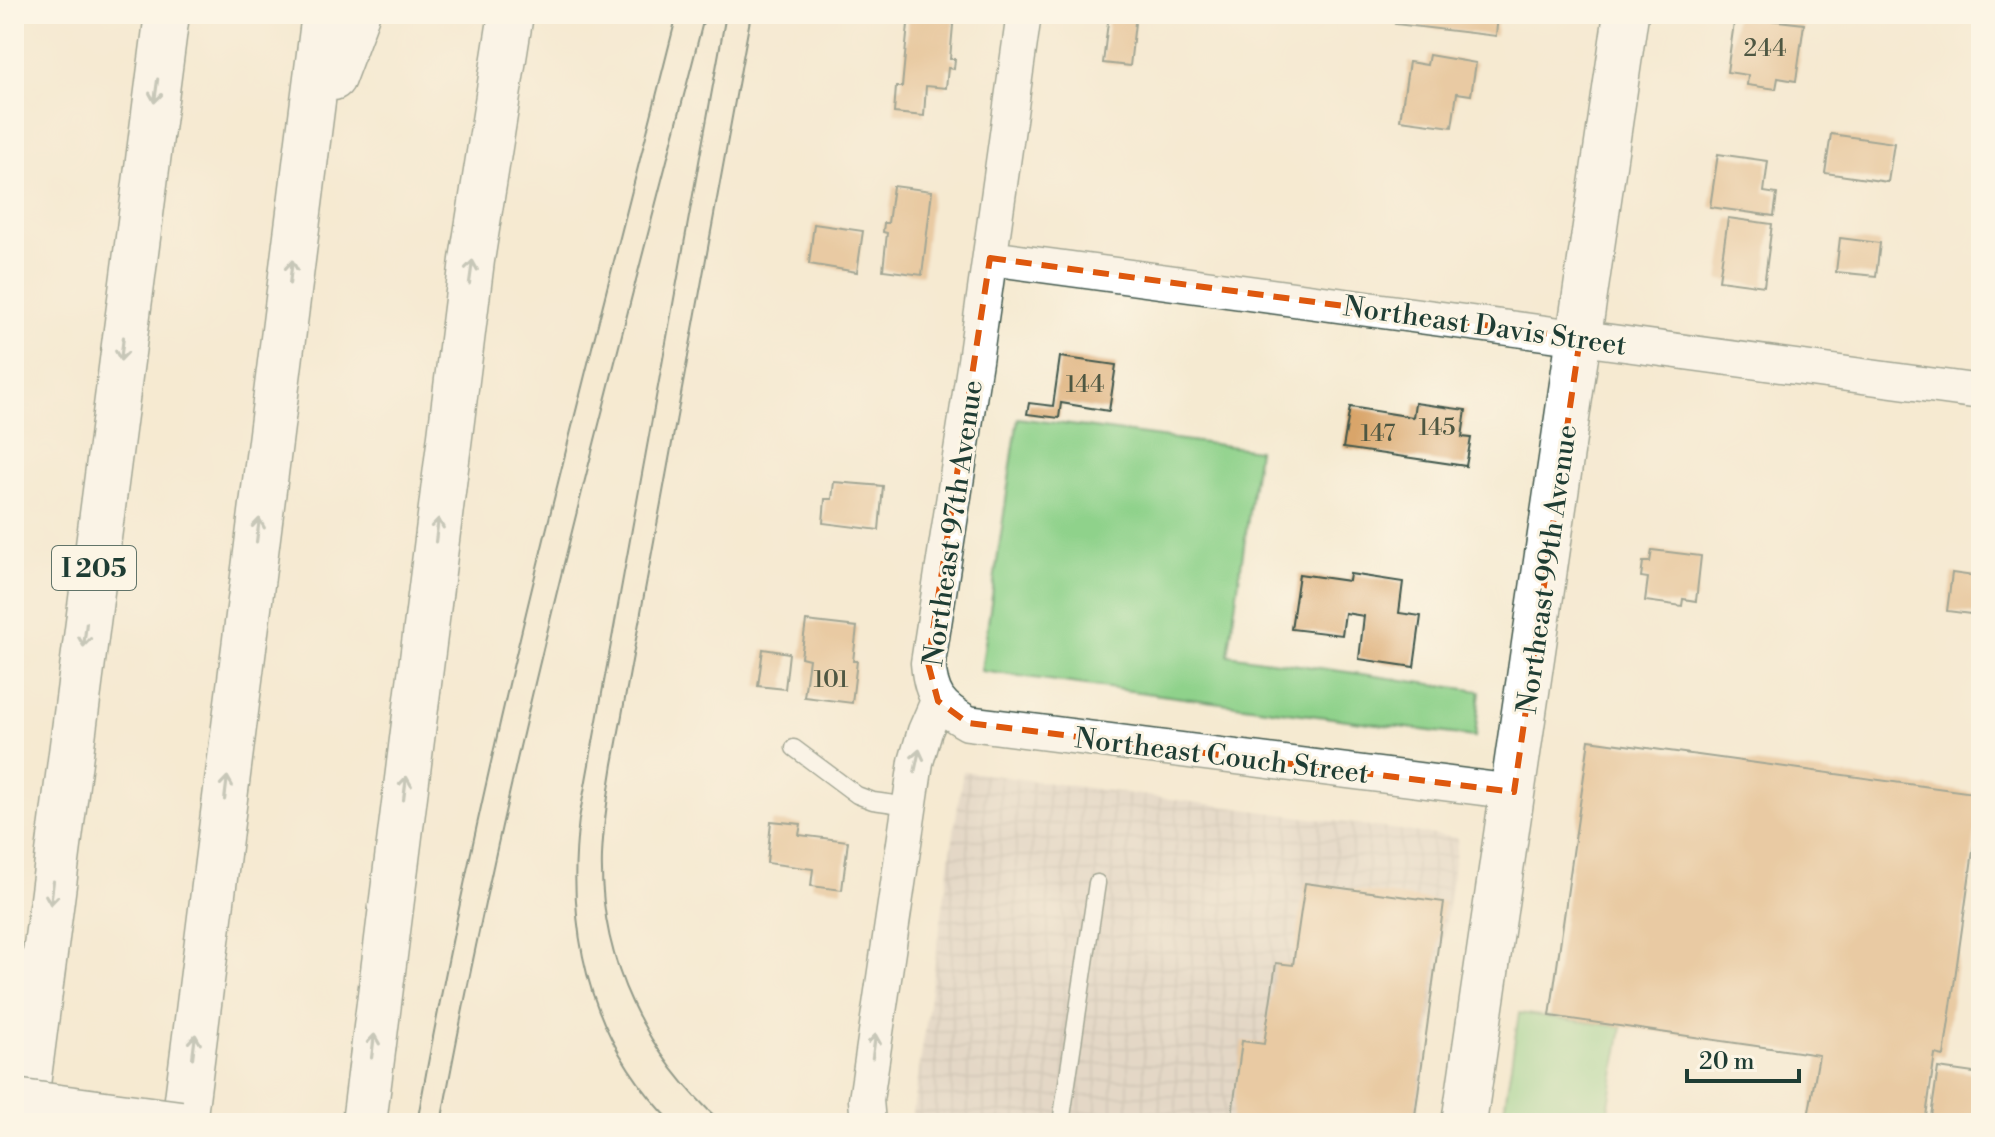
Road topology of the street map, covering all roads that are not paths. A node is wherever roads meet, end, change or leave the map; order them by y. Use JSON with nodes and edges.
{"nodes":[{"id":1,"x":167,"y":14,"type":"edge"},
{"id":2,"x":324,"y":14,"type":"edge"},
{"id":3,"x":357,"y":14,"type":"edge"},
{"id":4,"x":511,"y":14,"type":"edge"},
{"id":5,"x":1024,"y":14,"type":"edge"},
{"id":6,"x":1626,"y":14,"type":"edge"},
{"id":7,"x":306,"y":152,"type":"junction"},
{"id":8,"x":990,"y":258,"type":"junction"},
{"id":9,"x":1580,"y":338,"type":"junction"},
{"id":10,"x":1981,"y":392,"type":"edge"},
{"id":11,"x":938,"y":701,"type":"junction"},
{"id":12,"x":794,"y":748,"type":"dead end"},
{"id":13,"x":1514,"y":792,"type":"junction"},
{"id":14,"x":909,"y":806,"type":"junction"},
{"id":15,"x":1097,"y":883,"type":"dead end"},
{"id":16,"x":14,"y":1101,"type":"edge"},
{"id":17,"x":23,"y":1123,"type":"edge"},
{"id":18,"x":182,"y":1123,"type":"edge"},
{"id":19,"x":364,"y":1123,"type":"edge"},
{"id":20,"x":868,"y":1123,"type":"edge"},
{"id":21,"x":1061,"y":1123,"type":"edge"},
{"id":22,"x":1464,"y":1123,"type":"edge"}],
"edges":[{"from":1,"to":17,"type":"main road","number":"I 205","one_way":true},
{"from":2,"to":7,"type":"main road"},
{"from":3,"to":7,"type":"main road"},
{"from":19,"to":4,"type":"main road","one_way":true},
{"from":5,"to":8,"type":"street","name":"Northeast 97th Avenue"},
{"from":6,"to":9,"type":"main road","name":"Northeast 99th Avenue"},
{"from":18,"to":7,"type":"main road","one_way":true},
{"from":8,"to":9,"type":"street","name":"Northeast Davis Street"},
{"from":8,"to":11,"type":"street","name":"Northeast 97th Avenue"},
{"from":9,"to":10,"type":"street","name":"Northeast Davis Street"},
{"from":9,"to":13,"type":"main road","name":"Northeast 99th Avenue"},
{"from":11,"to":13,"type":"street","name":"Northeast Couch Street"},
{"from":14,"to":11,"type":"street","name":"Northeast 97th Avenue","one_way":true},
{"from":12,"to":14,"type":"lane"},
{"from":13,"to":22,"type":"main road","name":"Northeast 99th Avenue"},
{"from":20,"to":14,"type":"street","name":"Northeast 97th Avenue","one_way":true},
{"from":15,"to":21,"type":"lane"},
{"from":16,"to":18,"type":"main road","bridge":true}]}
